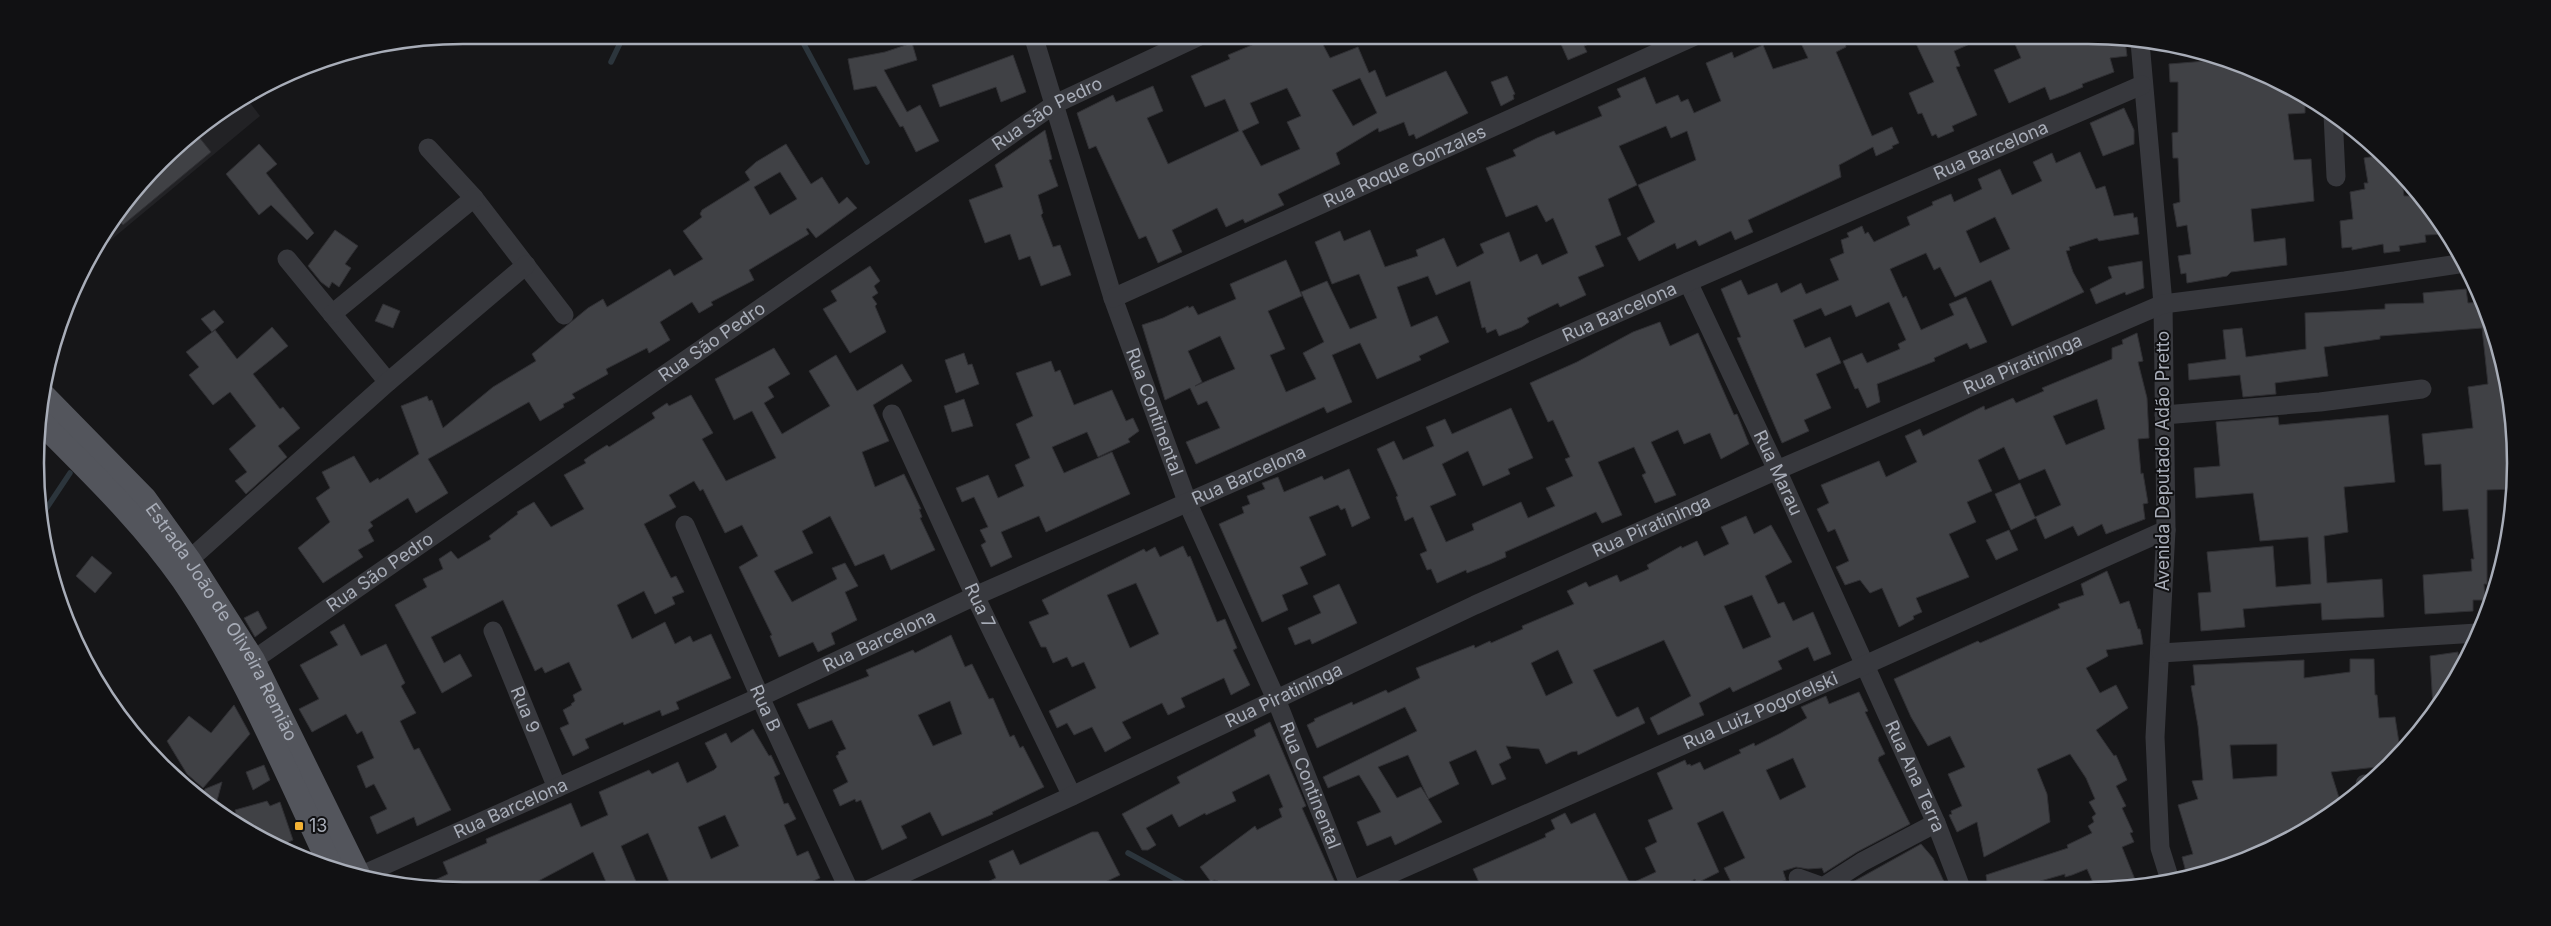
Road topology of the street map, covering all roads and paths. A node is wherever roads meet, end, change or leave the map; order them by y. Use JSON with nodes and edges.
{"nodes":[{"id":1,"x":1036,"y":44,"type":"edge"},
{"id":2,"x":1183,"y":44,"type":"edge"},
{"id":3,"x":1676,"y":44,"type":"edge"},
{"id":4,"x":2140,"y":47,"type":"edge"},
{"id":5,"x":2142,"y":85,"type":"junction"},
{"id":6,"x":1055,"y":104,"type":"junction"},
{"id":7,"x":2333,"y":123,"type":"edge"},
{"id":8,"x":428,"y":148,"type":"dead end"},
{"id":9,"x":2336,"y":178,"type":"dead end"},
{"id":10,"x":474,"y":198,"type":"junction"},
{"id":11,"x":287,"y":259,"type":"dead end"},
{"id":12,"x":2457,"y":264,"type":"edge"},
{"id":13,"x":526,"y":265,"type":"junction"},
{"id":14,"x":1688,"y":282,"type":"junction"},
{"id":15,"x":1113,"y":298,"type":"junction"},
{"id":16,"x":2163,"y":304,"type":"junction"},
{"id":17,"x":332,"y":314,"type":"junction"},
{"id":18,"x":564,"y":315,"type":"dead end"},
{"id":19,"x":388,"y":382,"type":"junction"},
{"id":20,"x":2422,"y":389,"type":"dead end"},
{"id":21,"x":48,"y":401,"type":"edge"},
{"id":22,"x":892,"y":414,"type":"dead end"},
{"id":23,"x":2164,"y":415,"type":"junction"},
{"id":24,"x":46,"y":427,"type":"edge"},
{"id":25,"x":1777,"y":470,"type":"junction"},
{"id":26,"x":1188,"y":504,"type":"junction"},
{"id":27,"x":685,"y":525,"type":"dead end"},
{"id":28,"x":2166,"y":530,"type":"junction"},
{"id":29,"x":188,"y":560,"type":"junction"},
{"id":30,"x":975,"y":596,"type":"junction"},
{"id":31,"x":493,"y":631,"type":"dead end"},
{"id":32,"x":2470,"y":633,"type":"edge"},
{"id":33,"x":2161,"y":653,"type":"junction"},
{"id":34,"x":1865,"y":665,"type":"junction"},
{"id":35,"x":245,"y":666,"type":"junction"},
{"id":36,"x":760,"y":697,"type":"junction"},
{"id":37,"x":1276,"y":699,"type":"junction"},
{"id":38,"x":557,"y":788,"type":"junction"},
{"id":39,"x":1072,"y":796,"type":"junction"},
{"id":40,"x":1936,"y":823,"type":"junction"},
{"id":41,"x":328,"y":860,"type":"edge"},
{"id":42,"x":355,"y":868,"type":"edge"},
{"id":43,"x":371,"y":872,"type":"edge"},
{"id":44,"x":2168,"y":874,"type":"edge"},
{"id":45,"x":1798,"y":878,"type":"dead end"},
{"id":46,"x":845,"y":882,"type":"edge"},
{"id":47,"x":885,"y":882,"type":"edge"},
{"id":48,"x":1348,"y":882,"type":"edge"},
{"id":49,"x":1372,"y":882,"type":"edge"},
{"id":50,"x":1809,"y":882,"type":"edge"},
{"id":51,"x":1831,"y":882,"type":"edge"},
{"id":52,"x":1959,"y":882,"type":"edge"}],
"edges":[{"from":1,"to":6,"type":"street","name":"Rua Continental"},
{"from":2,"to":6,"type":"street","name":"Rua São Pedro"},
{"from":3,"to":15,"type":"street","name":"Rua Roque Gonzales"},
{"from":4,"to":5,"type":"street","name":"Avenida Deputado Adão Pretto"},
{"from":5,"to":14,"type":"street","name":"Rua Barcelona"},
{"from":5,"to":16,"type":"street","name":"Avenida Deputado Adão Pretto"},
{"from":6,"to":15,"type":"street","name":"Rua Continental"},
{"from":6,"to":35,"type":"street","name":"Rua São Pedro"},
{"from":7,"to":9,"type":"street"},
{"from":8,"to":10,"type":"street"},
{"from":10,"to":13,"type":"street"},
{"from":10,"to":17,"type":"street"},
{"from":11,"to":17,"type":"street"},
{"from":12,"to":16,"type":"street","name":"Rua Piratininga"},
{"from":13,"to":18,"type":"street"},
{"from":13,"to":19,"type":"street"},
{"from":14,"to":25,"type":"street","name":"Rua Marau"},
{"from":14,"to":26,"type":"street","name":"Rua Barcelona"},
{"from":15,"to":26,"type":"street","name":"Rua Continental"},
{"from":16,"to":23,"type":"street","name":"Avenida Deputado Adão Pretto"},
{"from":16,"to":25,"type":"street","name":"Rua Piratininga"},
{"from":17,"to":19,"type":"street"},
{"from":19,"to":29,"type":"street"},
{"from":20,"to":23,"type":"street"},
{"from":21,"to":29,"type":"main road","name":"Estrada João de Oliveira Remião"},
{"from":22,"to":30,"type":"street","name":"Rua 7"},
{"from":23,"to":28,"type":"street","name":"Avenida Deputado Adão Pretto"},
{"from":24,"to":35,"type":"main road","name":"Estrada João de Oliveira Remião"},
{"from":25,"to":34,"type":"street","name":"Rua Marau"},
{"from":25,"to":37,"type":"street","name":"Rua Piratininga"},
{"from":26,"to":30,"type":"street","name":"Rua Barcelona"},
{"from":26,"to":37,"type":"street","name":"Rua Continental"},
{"from":27,"to":36,"type":"street","name":"Rua B"},
{"from":28,"to":33,"type":"street","name":"Avenida Deputado Adão Pretto"},
{"from":28,"to":34,"type":"street","name":"Rua Luiz Pogorelski"},
{"from":29,"to":35,"type":"main road","name":"Estrada João de Oliveira Remião"},
{"from":30,"to":36,"type":"street","name":"Rua Barcelona"},
{"from":30,"to":39,"type":"street","name":"Rua 7"},
{"from":31,"to":38,"type":"street","name":"Rua 9"},
{"from":32,"to":33,"type":"street"},
{"from":33,"to":44,"type":"street","name":"Avenida Deputado Adão Pretto"},
{"from":34,"to":40,"type":"street","name":"Rua Ana Terra"},
{"from":34,"to":49,"type":"street","name":"Rua Luiz Pogorelski"},
{"from":35,"to":41,"type":"main road","name":"Estrada João de Oliveira Remião"},
{"from":35,"to":42,"type":"main road","name":"Estrada João de Oliveira Remião"},
{"from":36,"to":38,"type":"street","name":"Rua Barcelona"},
{"from":36,"to":46,"type":"street","name":"Rua B"},
{"from":37,"to":39,"type":"street","name":"Rua Piratininga"},
{"from":37,"to":48,"type":"street","name":"Rua Continental"},
{"from":38,"to":43,"type":"street","name":"Rua Barcelona"},
{"from":39,"to":47,"type":"street","name":"Rua Piratininga"},
{"from":40,"to":51,"type":"street"},
{"from":40,"to":52,"type":"street","name":"Rua Ana Terra"},
{"from":45,"to":50,"type":"street"}]}
